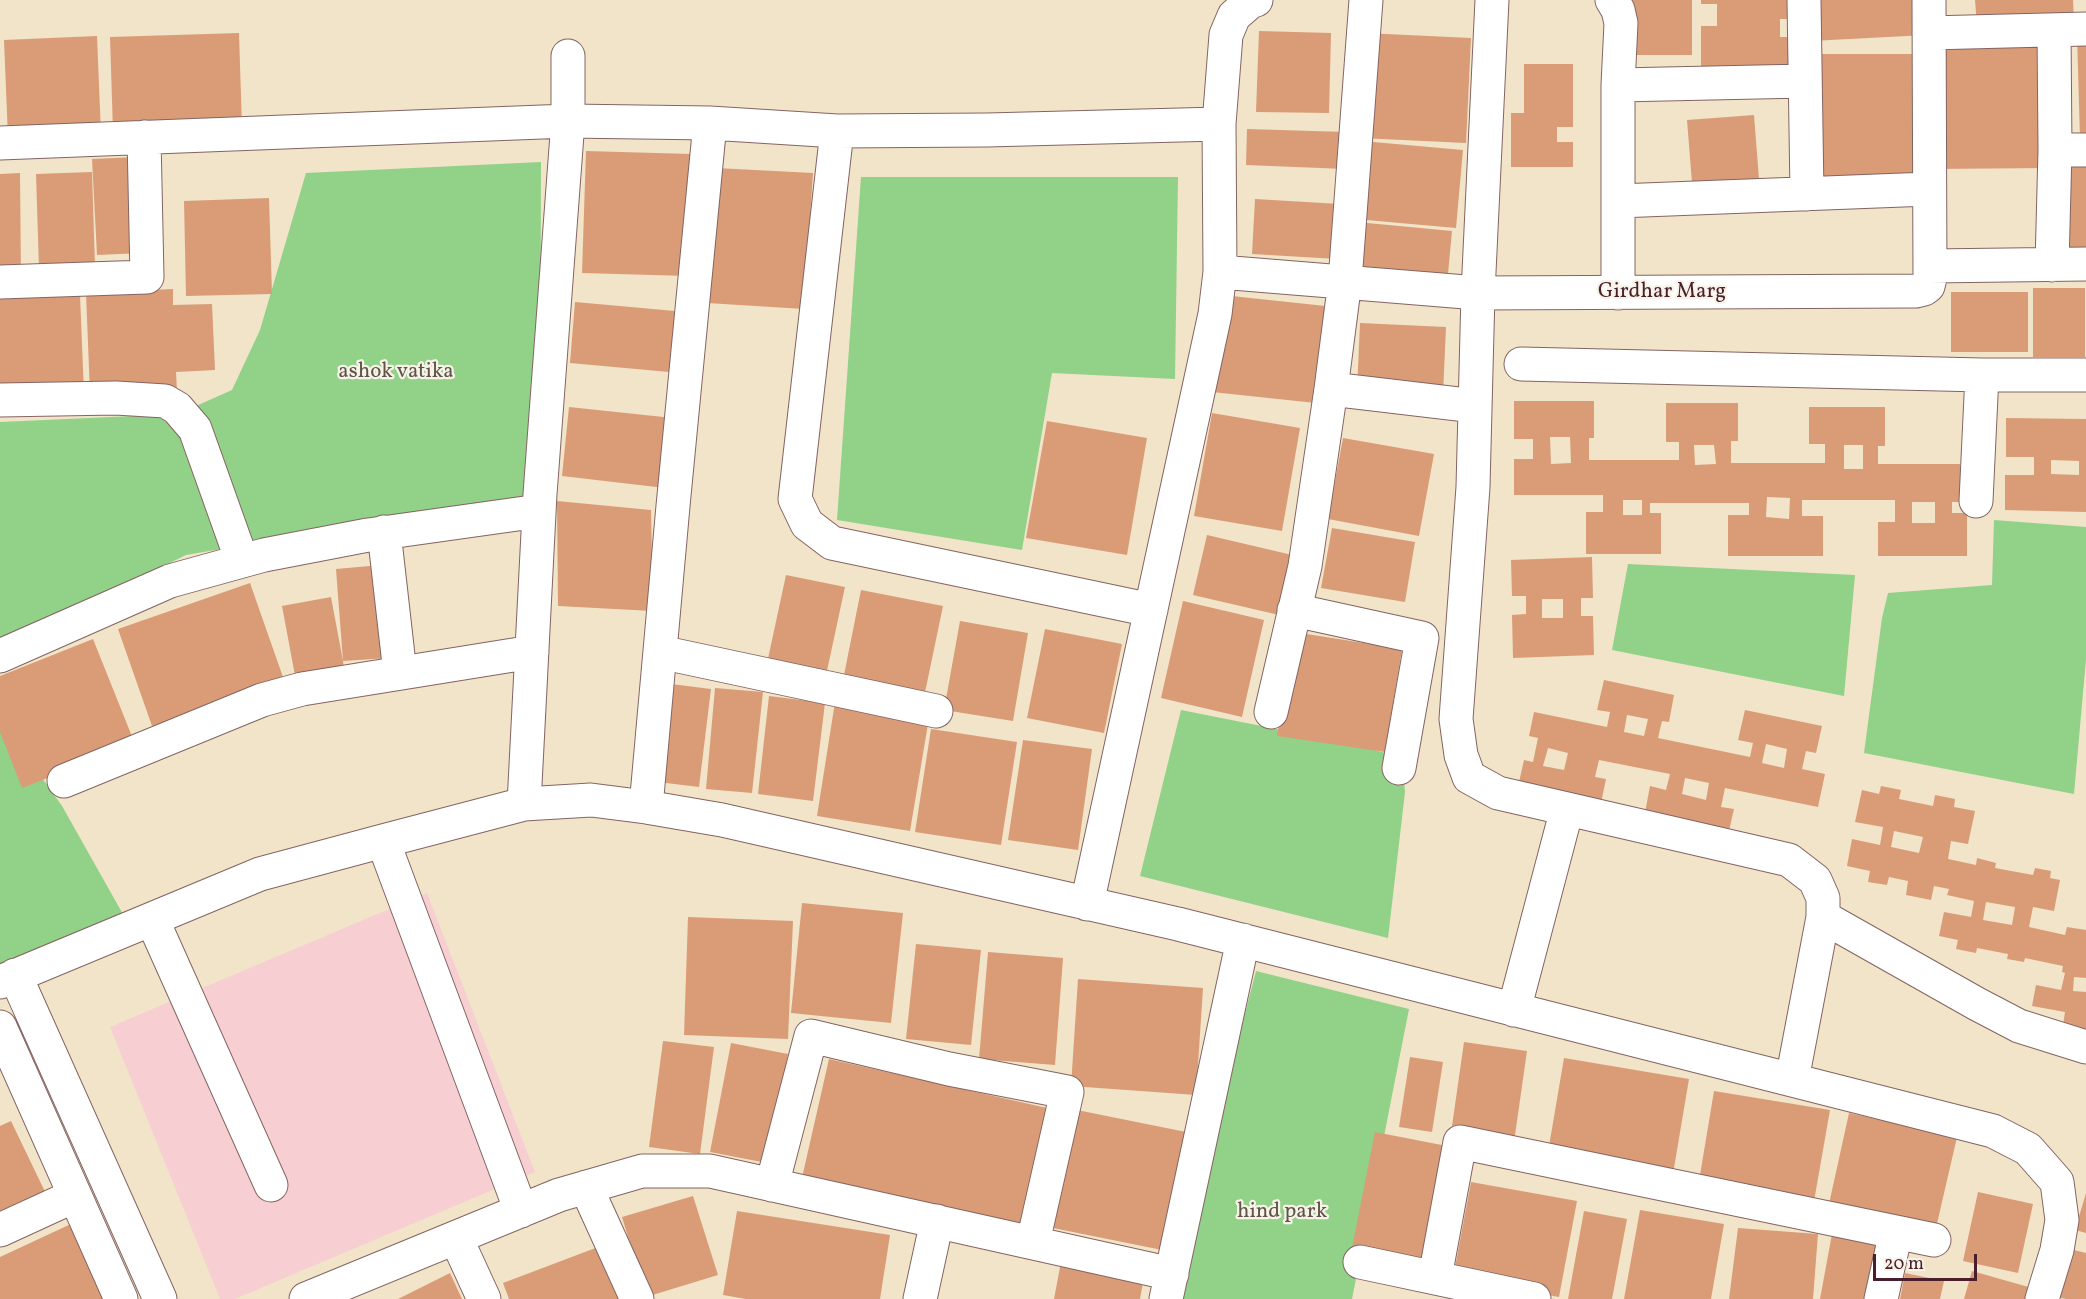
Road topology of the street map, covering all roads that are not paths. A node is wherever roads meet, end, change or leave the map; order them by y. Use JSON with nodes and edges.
{"nodes":[{"id":1,"x":1256,"y":0,"type":"edge"},
{"id":2,"x":1366,"y":0,"type":"edge"},
{"id":3,"x":1492,"y":0,"type":"edge"},
{"id":4,"x":1612,"y":0,"type":"edge"},
{"id":5,"x":1804,"y":0,"type":"edge"},
{"id":6,"x":1929,"y":0,"type":"edge"},
{"id":7,"x":2086,"y":29,"type":"edge"},
{"id":8,"x":2054,"y":30,"type":"junction"},
{"id":9,"x":1929,"y":33,"type":"junction"},
{"id":10,"x":568,"y":56,"type":"dead end"},
{"id":11,"x":1805,"y":81,"type":"junction"},
{"id":12,"x":1618,"y":85,"type":"junction"},
{"id":13,"x":568,"y":121,"type":"junction"},
{"id":14,"x":710,"y":123,"type":"junction"},
{"id":15,"x":1219,"y":124,"type":"junction"},
{"id":16,"x":837,"y":131,"type":"junction"},
{"id":17,"x":144,"y":137,"type":"junction"},
{"id":18,"x":0,"y":142,"type":"edge"},
{"id":19,"x":2071,"y":150,"type":"edge"},
{"id":20,"x":1929,"y":189,"type":"junction"},
{"id":21,"x":1807,"y":194,"type":"junction"},
{"id":22,"x":1618,"y":201,"type":"junction"},
{"id":23,"x":2086,"y":264,"type":"edge"},
{"id":24,"x":2052,"y":265,"type":"junction"},
{"id":25,"x":1930,"y":266,"type":"junction"},
{"id":26,"x":1220,"y":272,"type":"junction"},
{"id":27,"x":1346,"y":281,"type":"junction"},
{"id":28,"x":0,"y":282,"type":"edge"},
{"id":29,"x":1478,"y":293,"type":"junction"},
{"id":30,"x":1618,"y":293,"type":"junction"},
{"id":31,"x":1521,"y":364,"type":"dead end"},
{"id":32,"x":1982,"y":375,"type":"junction"},
{"id":33,"x":2086,"y":375,"type":"edge"},
{"id":34,"x":1331,"y":389,"type":"junction"},
{"id":35,"x":0,"y":400,"type":"edge"},
{"id":36,"x":1475,"y":406,"type":"junction"},
{"id":37,"x":1976,"y":501,"type":"dead end"},
{"id":38,"x":539,"y":511,"type":"junction"},
{"id":39,"x":384,"y":532,"type":"junction"},
{"id":40,"x":242,"y":561,"type":"junction"},
{"id":41,"x":1150,"y":610,"type":"junction"},
{"id":42,"x":1294,"y":610,"type":"junction"},
{"id":43,"x":532,"y":652,"type":"junction"},
{"id":44,"x":660,"y":652,"type":"junction"},
{"id":45,"x":0,"y":656,"type":"edge"},
{"id":46,"x":400,"y":673,"type":"junction"},
{"id":47,"x":936,"y":711,"type":"dead end"},
{"id":48,"x":1271,"y":712,"type":"dead end"},
{"id":49,"x":1399,"y":768,"type":"dead end"},
{"id":50,"x":64,"y":781,"type":"dead end"},
{"id":51,"x":524,"y":804,"type":"junction"},
{"id":52,"x":646,"y":807,"type":"junction"},
{"id":53,"x":1567,"y":809,"type":"junction"},
{"id":54,"x":383,"y":841,"type":"junction"},
{"id":55,"x":1087,"y":904,"type":"junction"},
{"id":56,"x":1823,"y":917,"type":"junction"},
{"id":57,"x":152,"y":919,"type":"junction"},
{"id":58,"x":1243,"y":940,"type":"junction"},
{"id":59,"x":8,"y":979,"type":"edge"},
{"id":60,"x":31,"y":1010,"type":"junction"},
{"id":61,"x":1514,"y":1010,"type":"junction"},
{"id":62,"x":0,"y":1025,"type":"edge"},
{"id":63,"x":2086,"y":1047,"type":"edge"},
{"id":64,"x":1792,"y":1080,"type":"junction"},
{"id":65,"x":271,"y":1185,"type":"dead end"},
{"id":66,"x":772,"y":1185,"type":"junction"},
{"id":67,"x":586,"y":1187,"type":"junction"},
{"id":68,"x":75,"y":1196,"type":"junction"},
{"id":69,"x":521,"y":1210,"type":"junction"},
{"id":70,"x":937,"y":1221,"type":"junction"},
{"id":71,"x":0,"y":1230,"type":"edge"},
{"id":72,"x":1896,"y":1233,"type":"junction"},
{"id":73,"x":456,"y":1238,"type":"junction"},
{"id":74,"x":1934,"y":1240,"type":"dead end"},
{"id":75,"x":1033,"y":1242,"type":"junction"},
{"id":76,"x":1360,"y":1262,"type":"dead end"},
{"id":77,"x":1435,"y":1278,"type":"junction"},
{"id":78,"x":1169,"y":1287,"type":"edge"},
{"id":79,"x":121,"y":1299,"type":"edge"},
{"id":80,"x":160,"y":1299,"type":"edge"},
{"id":81,"x":306,"y":1299,"type":"edge"},
{"id":82,"x":484,"y":1299,"type":"edge"},
{"id":83,"x":637,"y":1299,"type":"edge"},
{"id":84,"x":920,"y":1299,"type":"edge"},
{"id":85,"x":1534,"y":1299,"type":"edge"},
{"id":86,"x":1881,"y":1299,"type":"edge"},
{"id":87,"x":2042,"y":1299,"type":"edge"}],
"edges":[{"from":1,"to":15,"type":"street"},
{"from":2,"to":27,"type":"street"},
{"from":3,"to":29,"type":"street"},
{"from":4,"to":12,"type":"street"},
{"from":5,"to":11,"type":"street"},
{"from":6,"to":9,"type":"street"},
{"from":7,"to":8,"type":"street"},
{"from":8,"to":9,"type":"street"},
{"from":8,"to":19,"type":"street"},
{"from":9,"to":20,"type":"street"},
{"from":10,"to":13,"type":"street"},
{"from":11,"to":12,"type":"street"},
{"from":11,"to":21,"type":"street"},
{"from":12,"to":22,"type":"street"},
{"from":13,"to":14,"type":"street"},
{"from":13,"to":17,"type":"street"},
{"from":13,"to":38,"type":"street"},
{"from":14,"to":16,"type":"street"},
{"from":14,"to":44,"type":"street"},
{"from":15,"to":16,"type":"street"},
{"from":15,"to":26,"type":"street"},
{"from":16,"to":41,"type":"street"},
{"from":17,"to":18,"type":"street"},
{"from":17,"to":28,"type":"street"},
{"from":19,"to":24,"type":"street"},
{"from":20,"to":21,"type":"street"},
{"from":20,"to":25,"type":"street"},
{"from":21,"to":22,"type":"street"},
{"from":22,"to":30,"type":"street"},
{"from":23,"to":24,"type":"street"},
{"from":24,"to":25,"type":"street"},
{"from":25,"to":30,"type":"street","name":"Girdhar Marg"},
{"from":26,"to":27,"type":"street","name":"Girdhar Marg"},
{"from":26,"to":41,"type":"street"},
{"from":27,"to":29,"type":"street","name":"Girdhar Marg"},
{"from":27,"to":34,"type":"street"},
{"from":29,"to":30,"type":"street","name":"Girdhar Marg"},
{"from":29,"to":36,"type":"street"},
{"from":31,"to":32,"type":"street"},
{"from":32,"to":33,"type":"street"},
{"from":32,"to":37,"type":"street"},
{"from":34,"to":36,"type":"street"},
{"from":34,"to":42,"type":"street"},
{"from":35,"to":40,"type":"street"},
{"from":36,"to":53,"type":"street"},
{"from":38,"to":39,"type":"street"},
{"from":38,"to":43,"type":"street"},
{"from":39,"to":40,"type":"street"},
{"from":39,"to":46,"type":"street"},
{"from":40,"to":45,"type":"street"},
{"from":41,"to":55,"type":"street"},
{"from":42,"to":48,"type":"street"},
{"from":42,"to":49,"type":"street"},
{"from":43,"to":46,"type":"street"},
{"from":43,"to":51,"type":"street"},
{"from":44,"to":47,"type":"street"},
{"from":44,"to":52,"type":"street"},
{"from":46,"to":50,"type":"street"},
{"from":51,"to":52,"type":"street"},
{"from":51,"to":54,"type":"street"},
{"from":52,"to":55,"type":"street"},
{"from":53,"to":56,"type":"street"},
{"from":53,"to":61,"type":"street"},
{"from":54,"to":57,"type":"street"},
{"from":54,"to":69,"type":"street"},
{"from":55,"to":58,"type":"street"},
{"from":56,"to":63,"type":"street"},
{"from":56,"to":64,"type":"street"},
{"from":57,"to":59,"type":"street"},
{"from":57,"to":65,"type":"street"},
{"from":58,"to":61,"type":"street"},
{"from":58,"to":78,"type":"street"},
{"from":59,"to":60,"type":"street"},
{"from":60,"to":62,"type":"street"},
{"from":60,"to":80,"type":"street"},
{"from":61,"to":64,"type":"street"},
{"from":62,"to":68,"type":"street"},
{"from":64,"to":87,"type":"street"},
{"from":66,"to":67,"type":"street"},
{"from":66,"to":70,"type":"street"},
{"from":66,"to":75,"type":"street"},
{"from":67,"to":69,"type":"street"},
{"from":67,"to":83,"type":"street"},
{"from":68,"to":71,"type":"street"},
{"from":68,"to":79,"type":"street"},
{"from":69,"to":73,"type":"street"},
{"from":70,"to":75,"type":"street"},
{"from":70,"to":84,"type":"street"},
{"from":72,"to":74,"type":"street"},
{"from":72,"to":77,"type":"street"},
{"from":72,"to":86,"type":"street"},
{"from":73,"to":81,"type":"street"},
{"from":73,"to":82,"type":"street"},
{"from":75,"to":78,"type":"street"},
{"from":76,"to":77,"type":"street"},
{"from":77,"to":85,"type":"street"}]}
